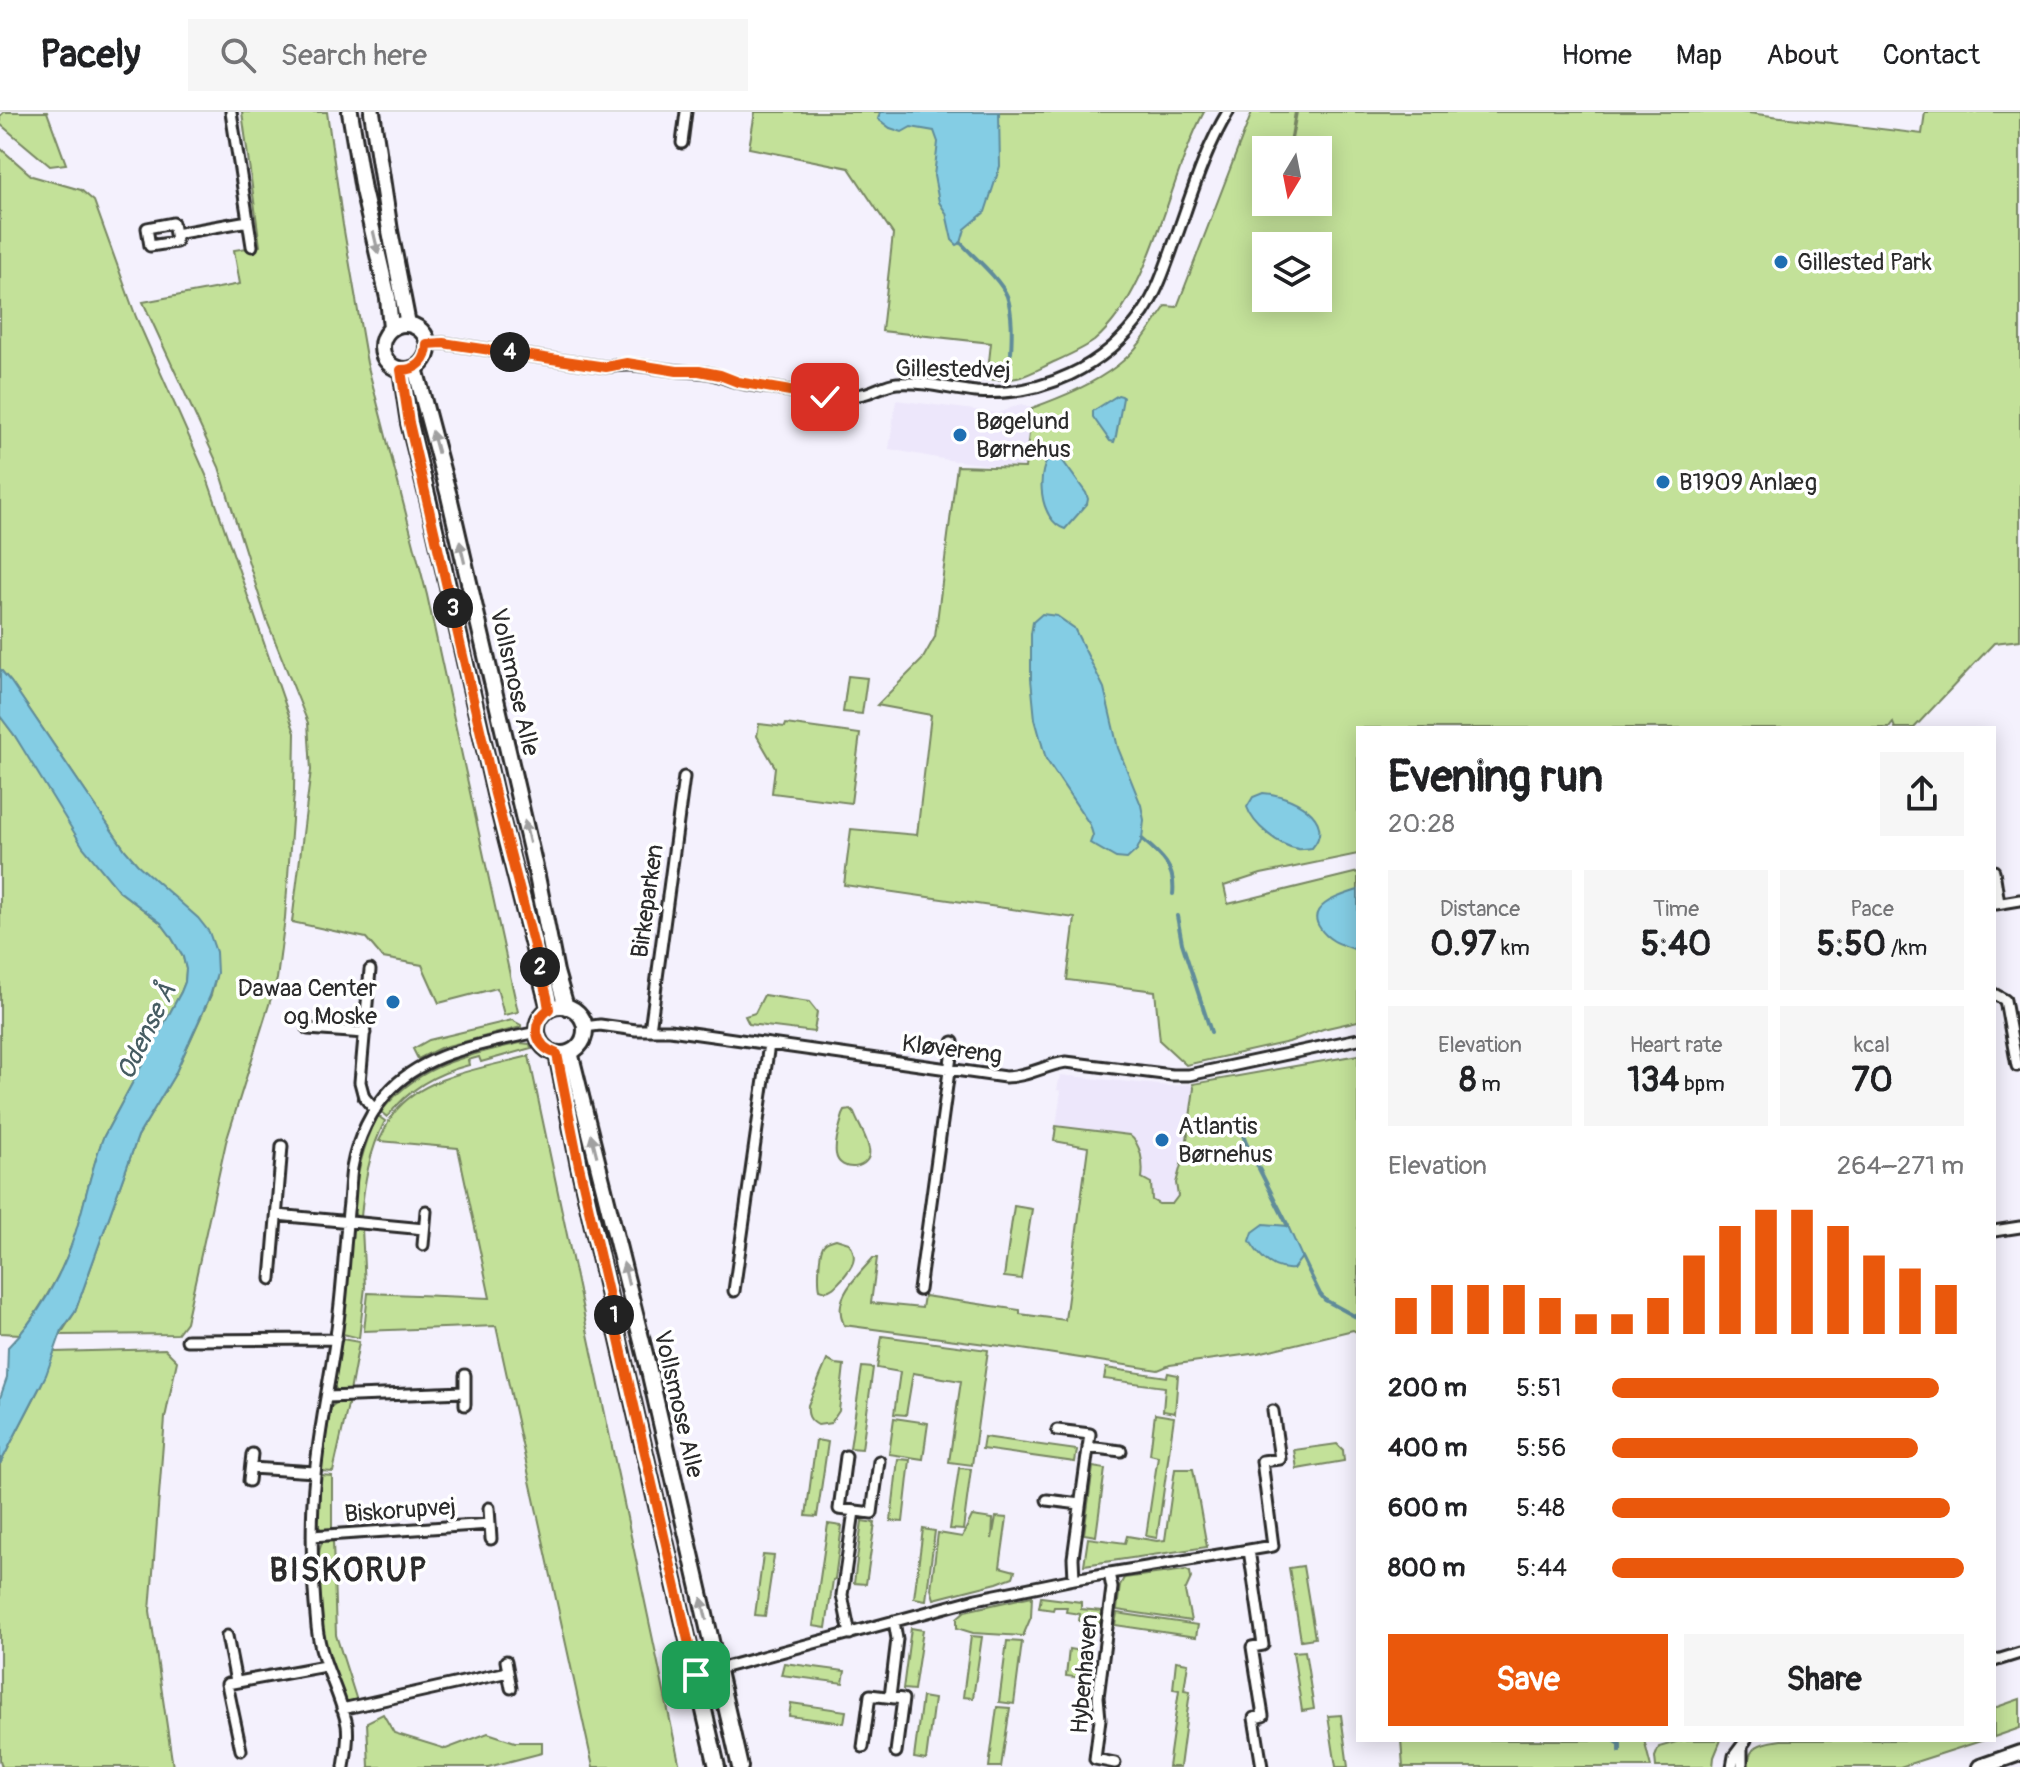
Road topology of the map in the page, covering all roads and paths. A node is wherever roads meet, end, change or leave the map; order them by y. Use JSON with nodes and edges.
{"nodes":[{"id":1,"x":231,"y":112,"type":"edge"},
{"id":2,"x":350,"y":112,"type":"edge"},
{"id":3,"x":372,"y":112,"type":"edge"},
{"id":4,"x":686,"y":112,"type":"edge"},
{"id":5,"x":1228,"y":112,"type":"edge"},
{"id":6,"x":682,"y":143,"type":"dead end"},
{"id":7,"x":248,"y":221,"type":"junction"},
{"id":8,"x":175,"y":234,"type":"dead end"},
{"id":9,"x":252,"y":246,"type":"dead end"},
{"id":10,"x":408,"y":324,"type":"junction"},
{"id":11,"x":391,"y":328,"type":"junction"},
{"id":12,"x":427,"y":344,"type":"junction"},
{"id":13,"x":408,"y":369,"type":"junction"},
{"id":14,"x":684,"y":777,"type":"dead end"},
{"id":15,"x":2020,"y":900,"type":"edge"},
{"id":16,"x":1997,"y":903,"type":"edge"},
{"id":17,"x":370,"y":970,"type":"dead end"},
{"id":18,"x":1996,"y":995,"type":"edge"},
{"id":19,"x":566,"y":1007,"type":"junction"},
{"id":20,"x":549,"y":1009,"type":"junction"},
{"id":21,"x":585,"y":1027,"type":"junction"},
{"id":22,"x":308,"y":1029,"type":"dead end"},
{"id":23,"x":650,"y":1030,"type":"junction"},
{"id":24,"x":537,"y":1032,"type":"junction"},
{"id":25,"x":365,"y":1033,"type":"junction"},
{"id":26,"x":1356,"y":1039,"type":"edge"},
{"id":27,"x":953,"y":1042,"type":"dead end"},
{"id":28,"x":769,"y":1044,"type":"junction"},
{"id":29,"x":564,"y":1053,"type":"junction"},
{"id":30,"x":2017,"y":1066,"type":"dead end"},
{"id":31,"x":948,"y":1070,"type":"junction"},
{"id":32,"x":375,"y":1110,"type":"junction"},
{"id":33,"x":282,"y":1146,"type":"dead end"},
{"id":34,"x":426,"y":1211,"type":"dead end"},
{"id":35,"x":277,"y":1215,"type":"junction"},
{"id":36,"x":347,"y":1222,"type":"junction"},
{"id":37,"x":2020,"y":1227,"type":"edge"},
{"id":38,"x":424,"y":1229,"type":"junction"},
{"id":39,"x":1996,"y":1231,"type":"edge"},
{"id":40,"x":423,"y":1245,"type":"dead end"},
{"id":41,"x":271,"y":1279,"type":"dead end"},
{"id":42,"x":919,"y":1290,"type":"dead end"},
{"id":43,"x":734,"y":1291,"type":"dead end"},
{"id":44,"x":336,"y":1339,"type":"junction"},
{"id":45,"x":187,"y":1340,"type":"dead end"},
{"id":46,"x":465,"y":1375,"type":"dead end"},
{"id":47,"x":465,"y":1392,"type":"junction"},
{"id":48,"x":327,"y":1397,"type":"junction"},
{"id":49,"x":465,"y":1405,"type":"dead end"},
{"id":50,"x":1273,"y":1411,"type":"dead end"},
{"id":51,"x":1057,"y":1430,"type":"dead end"},
{"id":52,"x":1088,"y":1447,"type":"junction"},
{"id":53,"x":1121,"y":1451,"type":"dead end"},
{"id":54,"x":252,"y":1454,"type":"dead end"},
{"id":55,"x":846,"y":1456,"type":"dead end"},
{"id":56,"x":879,"y":1461,"type":"dead end"},
{"id":57,"x":251,"y":1468,"type":"junction"},
{"id":58,"x":315,"y":1472,"type":"junction"},
{"id":59,"x":249,"y":1481,"type":"dead end"},
{"id":60,"x":1047,"y":1500,"type":"dead end"},
{"id":61,"x":1080,"y":1504,"type":"junction"},
{"id":62,"x":489,"y":1508,"type":"dead end"},
{"id":63,"x":854,"y":1511,"type":"junction"},
{"id":64,"x":490,"y":1524,"type":"junction"},
{"id":65,"x":312,"y":1536,"type":"junction"},
{"id":66,"x":491,"y":1539,"type":"dead end"},
{"id":67,"x":1249,"y":1550,"type":"junction"},
{"id":68,"x":1109,"y":1573,"type":"junction"},
{"id":69,"x":1074,"y":1579,"type":"junction"},
{"id":70,"x":894,"y":1621,"type":"junction"},
{"id":71,"x":850,"y":1634,"type":"junction"},
{"id":72,"x":227,"y":1636,"type":"dead end"},
{"id":73,"x":2020,"y":1653,"type":"edge"},
{"id":74,"x":1996,"y":1660,"type":"edge"},
{"id":75,"x":325,"y":1666,"type":"junction"},
{"id":76,"x":718,"y":1670,"type":"junction"},
{"id":77,"x":696,"y":1675,"type":"junction"},
{"id":78,"x":236,"y":1682,"type":"junction"},
{"id":79,"x":511,"y":1688,"type":"dead end"},
{"id":80,"x":890,"y":1697,"type":"junction"},
{"id":81,"x":342,"y":1709,"type":"junction"},
{"id":82,"x":1744,"y":1744,"type":"edge"},
{"id":83,"x":863,"y":1747,"type":"dead end"},
{"id":84,"x":241,"y":1750,"type":"dead end"},
{"id":85,"x":896,"y":1752,"type":"dead end"},
{"id":86,"x":2020,"y":1753,"type":"edge"},
{"id":87,"x":1115,"y":1763,"type":"dead end"},
{"id":88,"x":344,"y":1767,"type":"edge"},
{"id":89,"x":717,"y":1767,"type":"edge"},
{"id":90,"x":740,"y":1767,"type":"edge"},
{"id":91,"x":1262,"y":1767,"type":"edge"},
{"id":92,"x":1732,"y":1767,"type":"edge"},
{"id":93,"x":1742,"y":1767,"type":"edge"},
{"id":94,"x":1980,"y":1767,"type":"edge"}],
"edges":[{"from":1,"to":7,"type":"street"},
{"from":2,"to":11,"type":"street","one_way":true},
{"from":3,"to":10,"type":"street"},
{"from":4,"to":6,"type":"street"},
{"from":5,"to":12,"type":"street","name":"Gillestedvej"},
{"from":7,"to":8,"type":"street"},
{"from":7,"to":9,"type":"street"},
{"from":10,"to":11,"type":"street"},
{"from":10,"to":12,"type":"street"},
{"from":11,"to":13,"type":"street"},
{"from":12,"to":13,"type":"street"},
{"from":19,"to":13,"type":"street","name":"Vollsmose Alle","one_way":true},
{"from":13,"to":20,"type":"street","name":"Vollsmose Alle"},
{"from":14,"to":23,"type":"street","name":"Birkeparken"},
{"from":15,"to":16,"type":"street"},
{"from":17,"to":25,"type":"street"},
{"from":18,"to":30,"type":"street"},
{"from":19,"to":20,"type":"street"},
{"from":19,"to":21,"type":"street"},
{"from":20,"to":24,"type":"street"},
{"from":21,"to":23,"type":"street","name":"Kløvereng"},
{"from":21,"to":29,"type":"street"},
{"from":22,"to":25,"type":"street"},
{"from":23,"to":28,"type":"street","name":"Kløvereng"},
{"from":24,"to":29,"type":"street"},
{"from":24,"to":32,"type":"street","name":"Biskorupvej"},
{"from":25,"to":32,"type":"street"},
{"from":26,"to":31,"type":"street","name":"Kløvereng"},
{"from":27,"to":31,"type":"street"},
{"from":28,"to":31,"type":"street","name":"Kløvereng"},
{"from":28,"to":43,"type":"street"},
{"from":76,"to":29,"type":"street","name":"Vollsmose Alle","one_way":true},
{"from":29,"to":77,"type":"street","name":"Vollsmose Alle"},
{"from":31,"to":42,"type":"street"},
{"from":32,"to":36,"type":"street","name":"Biskorupvej"},
{"from":33,"to":35,"type":"street"},
{"from":34,"to":38,"type":"street"},
{"from":35,"to":36,"type":"street"},
{"from":35,"to":41,"type":"street"},
{"from":36,"to":38,"type":"street"},
{"from":36,"to":44,"type":"street","name":"Biskorupvej"},
{"from":37,"to":39,"type":"street"},
{"from":38,"to":40,"type":"street"},
{"from":44,"to":45,"type":"street"},
{"from":44,"to":48,"type":"street","name":"Biskorupvej"},
{"from":46,"to":47,"type":"street"},
{"from":47,"to":48,"type":"street"},
{"from":47,"to":49,"type":"street"},
{"from":48,"to":58,"type":"street","name":"Biskorupvej"},
{"from":50,"to":67,"type":"street"},
{"from":51,"to":52,"type":"street"},
{"from":52,"to":53,"type":"street"},
{"from":52,"to":61,"type":"street","name":"Hybenhaven"},
{"from":54,"to":57,"type":"street"},
{"from":55,"to":63,"type":"street"},
{"from":56,"to":63,"type":"street"},
{"from":57,"to":58,"type":"street"},
{"from":57,"to":59,"type":"street"},
{"from":58,"to":65,"type":"street","name":"Biskorupvej"},
{"from":60,"to":61,"type":"street"},
{"from":61,"to":69,"type":"street","name":"Hybenhaven"},
{"from":62,"to":64,"type":"street","name":"Biskorupvej"},
{"from":63,"to":71,"type":"street"},
{"from":64,"to":65,"type":"street","name":"Biskorupvej"},
{"from":64,"to":66,"type":"street","name":"Biskorupvej"},
{"from":65,"to":75,"type":"street","name":"Biskorupvej"},
{"from":67,"to":68,"type":"street","name":"Hybenhaven"},
{"from":67,"to":91,"type":"street"},
{"from":68,"to":69,"type":"street","name":"Hybenhaven"},
{"from":68,"to":87,"type":"street","name":"Hybenhaven"},
{"from":69,"to":70,"type":"street","name":"Hybenhaven"},
{"from":70,"to":71,"type":"street","name":"Hybenhaven"},
{"from":70,"to":80,"type":"street"},
{"from":71,"to":76,"type":"street","name":"Hybenhaven"},
{"from":72,"to":78,"type":"street"},
{"from":73,"to":74,"type":"street"},
{"from":75,"to":78,"type":"street"},
{"from":75,"to":81,"type":"street","name":"Biskorupvej"},
{"from":76,"to":77,"type":"street","name":"Hybenhaven"},
{"from":76,"to":90,"type":"street","name":"Vollsmose Alle"},
{"from":77,"to":89,"type":"street","name":"Vollsmose Alle"},
{"from":78,"to":84,"type":"street"},
{"from":79,"to":81,"type":"street"},
{"from":80,"to":83,"type":"street"},
{"from":80,"to":85,"type":"street"},
{"from":81,"to":88,"type":"street","name":"Biskorupvej"},
{"from":82,"to":92,"type":"street"},
{"from":82,"to":93,"type":"street"},
{"from":86,"to":94,"type":"street"}]}
